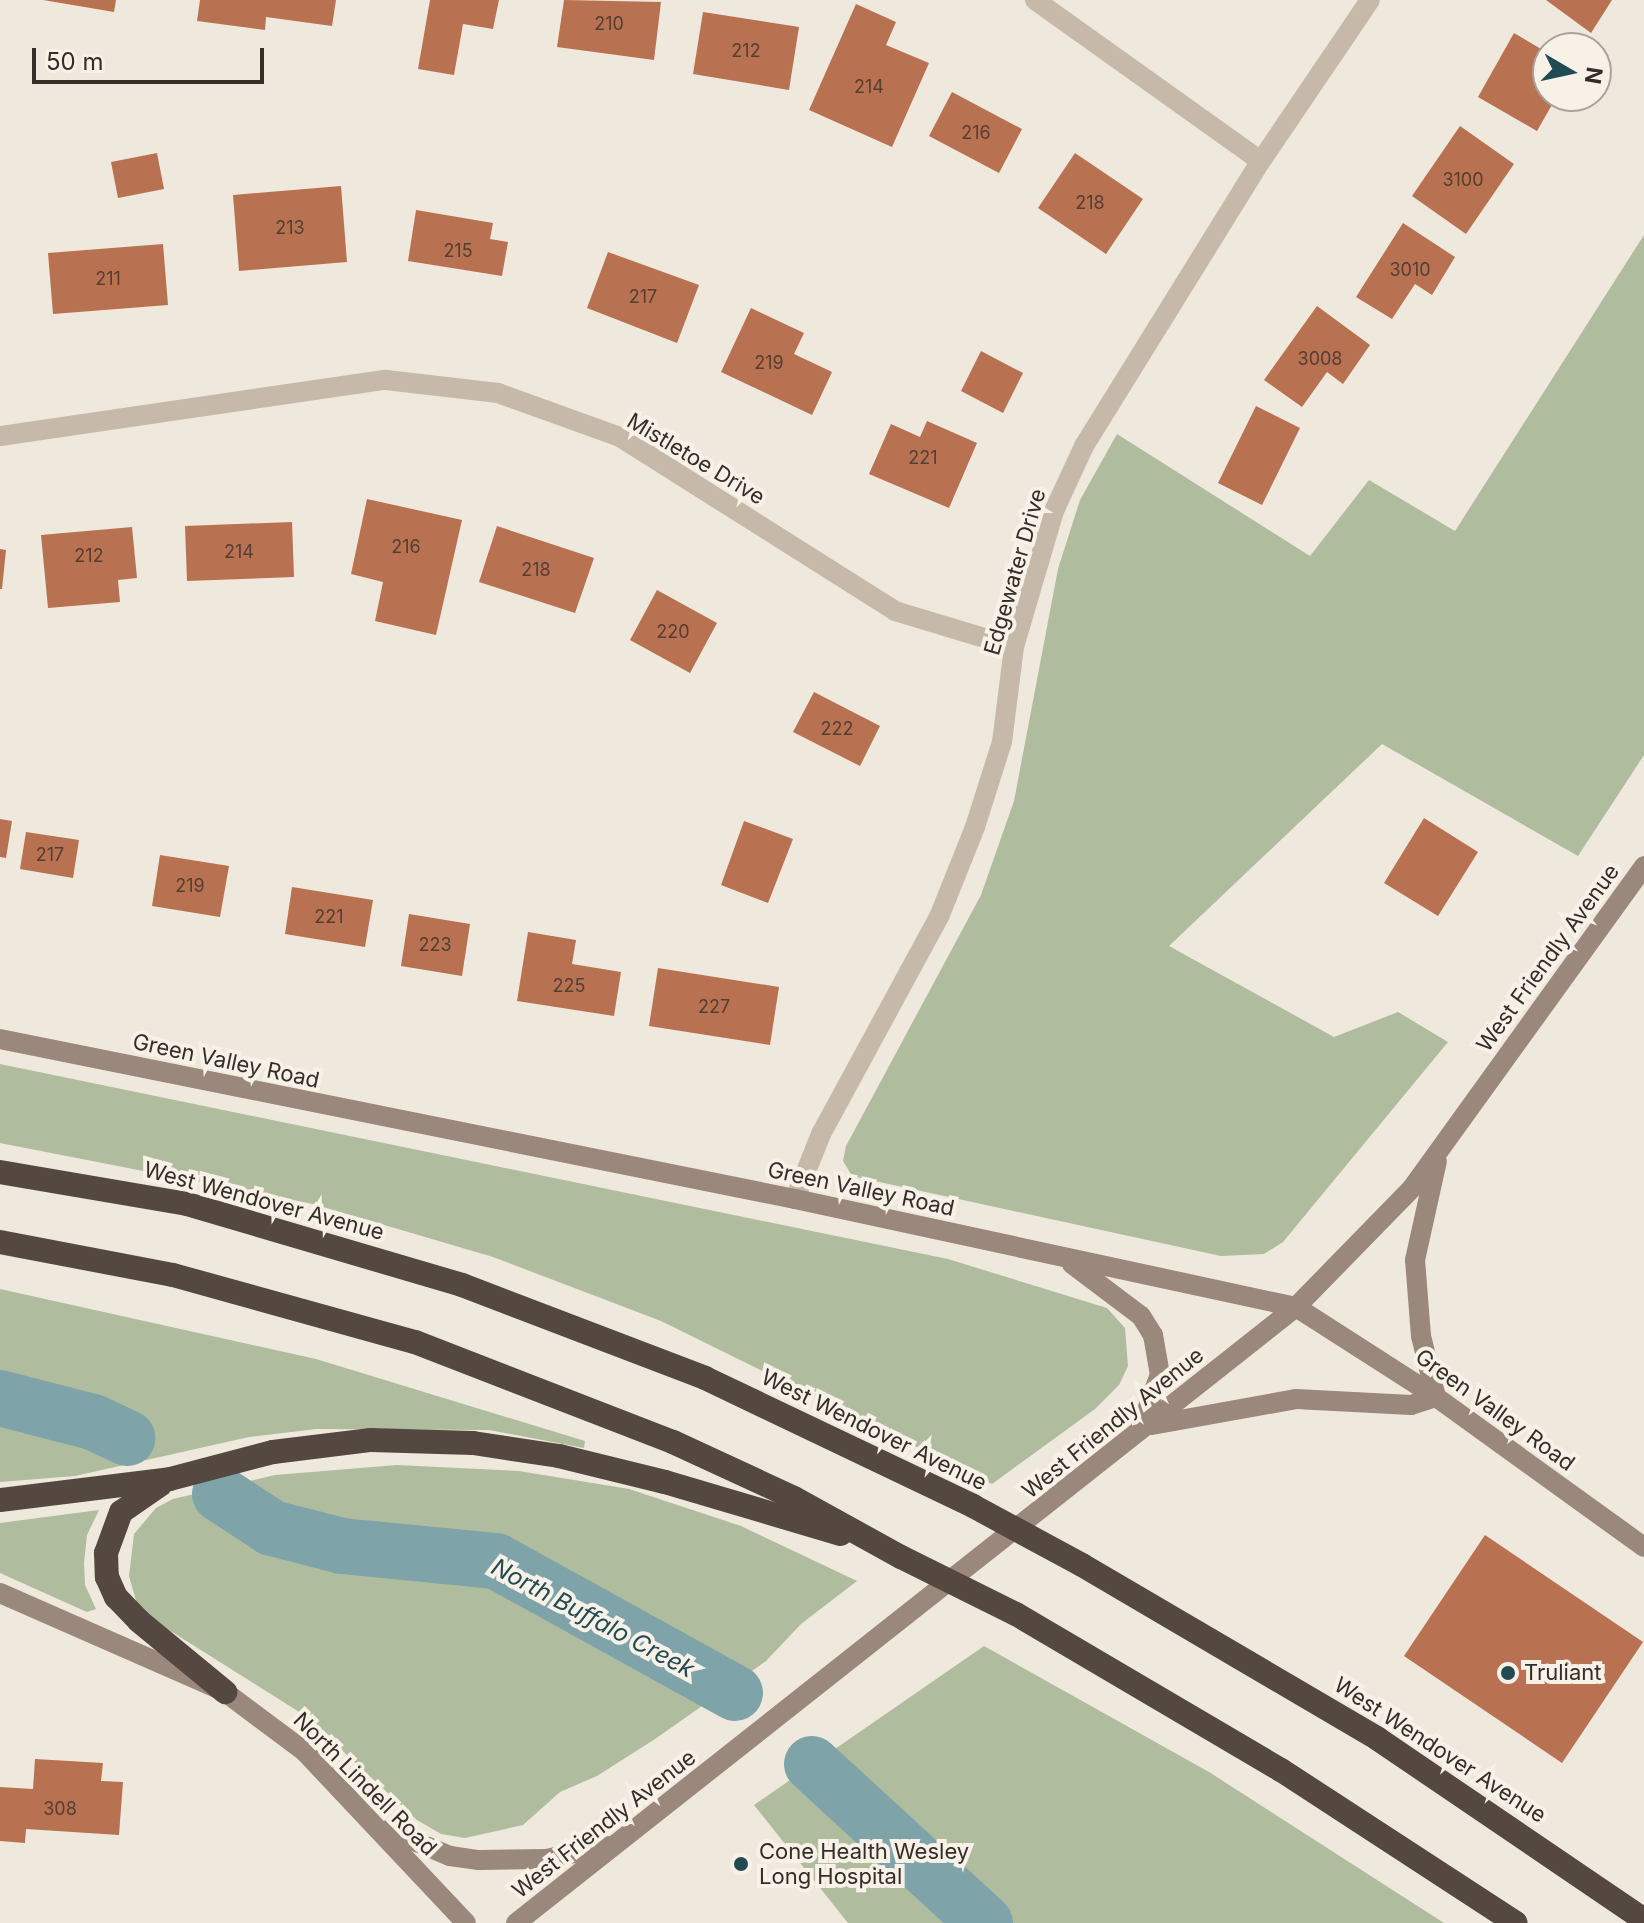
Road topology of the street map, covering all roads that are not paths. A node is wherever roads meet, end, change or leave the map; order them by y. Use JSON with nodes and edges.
{"nodes":[{"id":1,"x":1035,"y":0,"type":"edge"},
{"id":2,"x":1370,"y":0,"type":"edge"},
{"id":3,"x":1261,"y":161,"type":"junction"},
{"id":4,"x":0,"y":436,"type":"edge"},
{"id":5,"x":1014,"y":647,"type":"junction"},
{"id":6,"x":1644,"y":866,"type":"edge"},
{"id":7,"x":0,"y":1039,"type":"edge"},
{"id":8,"x":1442,"y":1145,"type":"junction"},
{"id":9,"x":0,"y":1164,"type":"edge"},
{"id":10,"x":0,"y":1172,"type":"edge"},
{"id":11,"x":52,"y":1177,"type":"junction"},
{"id":12,"x":795,"y":1199,"type":"junction"},
{"id":13,"x":0,"y":1242,"type":"edge"},
{"id":14,"x":1062,"y":1257,"type":"junction"},
{"id":15,"x":1296,"y":1307,"type":"junction"},
{"id":16,"x":1436,"y":1397,"type":"junction"},
{"id":17,"x":1143,"y":1430,"type":"junction"},
{"id":18,"x":170,"y":1479,"type":"junction"},
{"id":19,"x":0,"y":1500,"type":"edge"},
{"id":20,"x":1644,"y":1547,"type":"edge"},
{"id":21,"x":891,"y":1552,"type":"junction"},
{"id":22,"x":0,"y":1593,"type":"edge"},
{"id":23,"x":225,"y":1692,"type":"junction"},
{"id":24,"x":377,"y":1825,"type":"junction"},
{"id":25,"x":613,"y":1845,"type":"junction"},
{"id":26,"x":1644,"y":1920,"type":"edge"},
{"id":27,"x":466,"y":1923,"type":"edge"},
{"id":28,"x":516,"y":1923,"type":"edge"},
{"id":29,"x":1516,"y":1923,"type":"edge"}],
"edges":[{"from":1,"to":3,"type":"street"},
{"from":2,"to":3,"type":"street","name":"Edgewater Drive"},
{"from":3,"to":5,"type":"street","name":"Edgewater Drive"},
{"from":4,"to":5,"type":"street","name":"Mistletoe Drive"},
{"from":5,"to":12,"type":"street","name":"Edgewater Drive"},
{"from":6,"to":8,"type":"main road","name":"West Friendly Avenue"},
{"from":7,"to":12,"type":"main road","name":"Green Valley Road"},
{"from":8,"to":15,"type":"main road","name":"West Friendly Avenue"},
{"from":8,"to":16,"type":"main road"},
{"from":9,"to":11,"type":"highway"},
{"from":10,"to":11,"type":"highway","name":"West Wendover Avenue"},
{"from":11,"to":26,"type":"highway","name":"West Wendover Avenue","bridge":true},
{"from":12,"to":14,"type":"main road","name":"Green Valley Road"},
{"from":13,"to":21,"type":"highway"},
{"from":14,"to":15,"type":"main road","name":"Green Valley Road"},
{"from":14,"to":17,"type":"main road"},
{"from":15,"to":16,"type":"main road","name":"Green Valley Road"},
{"from":15,"to":17,"type":"main road","name":"West Friendly Avenue"},
{"from":16,"to":17,"type":"main road"},
{"from":16,"to":20,"type":"main road","name":"Green Valley Road"},
{"from":17,"to":25,"type":"main road","name":"West Friendly Avenue"},
{"from":18,"to":19,"type":"highway"},
{"from":18,"to":21,"type":"highway"},
{"from":18,"to":23,"type":"highway"},
{"from":21,"to":29,"type":"highway","bridge":true},
{"from":22,"to":23,"type":"main road","name":"North Lindell Road"},
{"from":23,"to":24,"type":"main road","name":"North Lindell Road"},
{"from":24,"to":25,"type":"main road"},
{"from":24,"to":27,"type":"main road","name":"North Lindell Road"},
{"from":25,"to":28,"type":"main road","name":"West Friendly Avenue"}]}
